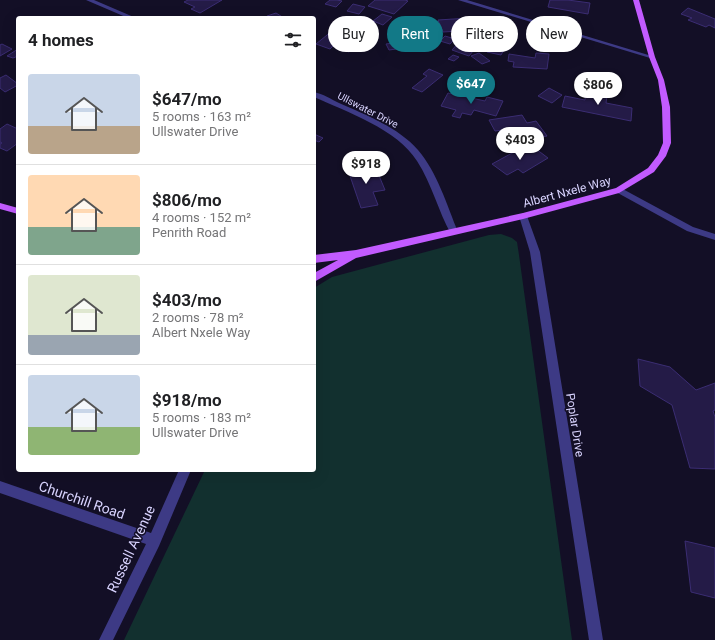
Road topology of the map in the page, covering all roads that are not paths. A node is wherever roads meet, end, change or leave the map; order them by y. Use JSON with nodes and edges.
{"nodes":[{"id":1,"x":89,"y":0,"type":"edge"},
{"id":2,"x":461,"y":0,"type":"edge"},
{"id":3,"x":636,"y":0,"type":"edge"},
{"id":4,"x":129,"y":16,"type":"edge"},
{"id":5,"x":652,"y":57,"type":"junction"},
{"id":6,"x":316,"y":95,"type":"edge"},
{"id":7,"x":619,"y":190,"type":"junction"},
{"id":8,"x":0,"y":206,"type":"edge"},
{"id":9,"x":16,"y":210,"type":"edge"},
{"id":10,"x":523,"y":216,"type":"junction"},
{"id":11,"x":454,"y":232,"type":"junction"},
{"id":12,"x":715,"y":238,"type":"edge"},
{"id":13,"x":356,"y":254,"type":"junction"},
{"id":14,"x":316,"y":259,"type":"edge"},
{"id":15,"x":316,"y":277,"type":"edge"},
{"id":16,"x":184,"y":472,"type":"edge"},
{"id":17,"x":0,"y":487,"type":"edge"},
{"id":18,"x":154,"y":541,"type":"junction"},
{"id":19,"x":106,"y":640,"type":"edge"},
{"id":20,"x":596,"y":640,"type":"edge"}],
"edges":[{"from":1,"to":4,"type":"street"},
{"from":2,"to":5,"type":"street"},
{"from":3,"to":5,"type":"main road","name":"Albert Nxele Way"},
{"from":5,"to":7,"type":"main road","name":"Albert Nxele Way"},
{"from":6,"to":11,"type":"street","name":"Ullswater Drive"},
{"from":7,"to":10,"type":"main road","name":"Albert Nxele Way"},
{"from":7,"to":12,"type":"street"},
{"from":8,"to":9,"type":"main road"},
{"from":10,"to":11,"type":"main road","name":"Albert Nxele Way"},
{"from":10,"to":20,"type":"street","name":"Poplar Drive"},
{"from":11,"to":13,"type":"main road","name":"Albert Nxele Way"},
{"from":13,"to":14,"type":"main road"},
{"from":13,"to":15,"type":"main road"},
{"from":16,"to":18,"type":"street","name":"Russell Avenue"},
{"from":17,"to":18,"type":"street","name":"Churchill Road"},
{"from":18,"to":19,"type":"street","name":"Russell Avenue"}]}
